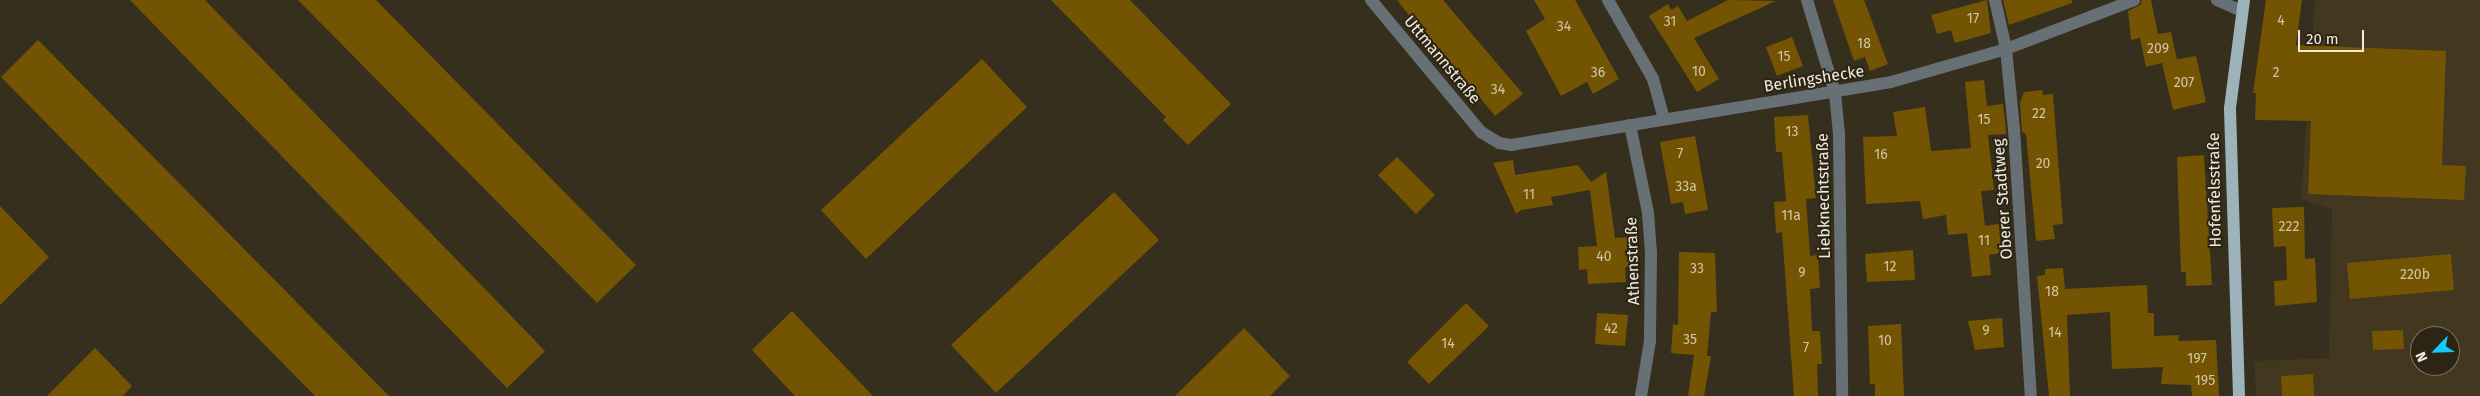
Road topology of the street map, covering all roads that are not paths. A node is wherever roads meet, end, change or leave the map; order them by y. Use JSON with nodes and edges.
{"nodes":[{"id":1,"x":1371,"y":0,"type":"edge"},
{"id":2,"x":1608,"y":0,"type":"edge"},
{"id":3,"x":1807,"y":0,"type":"edge"},
{"id":4,"x":1995,"y":0,"type":"edge"},
{"id":5,"x":2134,"y":0,"type":"edge"},
{"id":6,"x":2217,"y":0,"type":"edge"},
{"id":7,"x":2243,"y":6,"type":"edge"},
{"id":8,"x":2006,"y":49,"type":"junction"},
{"id":9,"x":1835,"y":93,"type":"junction"},
{"id":10,"x":1664,"y":119,"type":"junction"},
{"id":11,"x":1630,"y":125,"type":"junction"},
{"id":12,"x":1491,"y":139,"type":"joint"},
{"id":13,"x":1641,"y":396,"type":"edge"},
{"id":14,"x":1842,"y":396,"type":"edge"},
{"id":15,"x":2031,"y":396,"type":"edge"},
{"id":16,"x":2239,"y":396,"type":"edge"}],
"edges":[{"from":1,"to":12,"type":"street","name":"Uttmannstraße"},
{"from":2,"to":10,"type":"street"},
{"from":3,"to":9,"type":"street","name":"Liebknechtstraße"},
{"from":4,"to":8,"type":"street","name":"Oberer Stadtweg"},
{"from":5,"to":8,"type":"street","name":"Berlingshecke"},
{"from":6,"to":7,"type":"street","name":"Hofenfelsstraße"},
{"from":7,"to":16,"type":"main road","name":"Hofenfelsstraße"},
{"from":8,"to":9,"type":"street","name":"Berlingshecke"},
{"from":8,"to":15,"type":"street","name":"Oberer Stadtweg"},
{"from":9,"to":10,"type":"street","name":"Berlingshecke"},
{"from":9,"to":14,"type":"street","name":"Liebknechtstraße"},
{"from":10,"to":11,"type":"street","name":"Berlingshecke"},
{"from":11,"to":12,"type":"street","name":"Berlingshecke"},
{"from":11,"to":13,"type":"street","name":"Athenstraße"}]}
